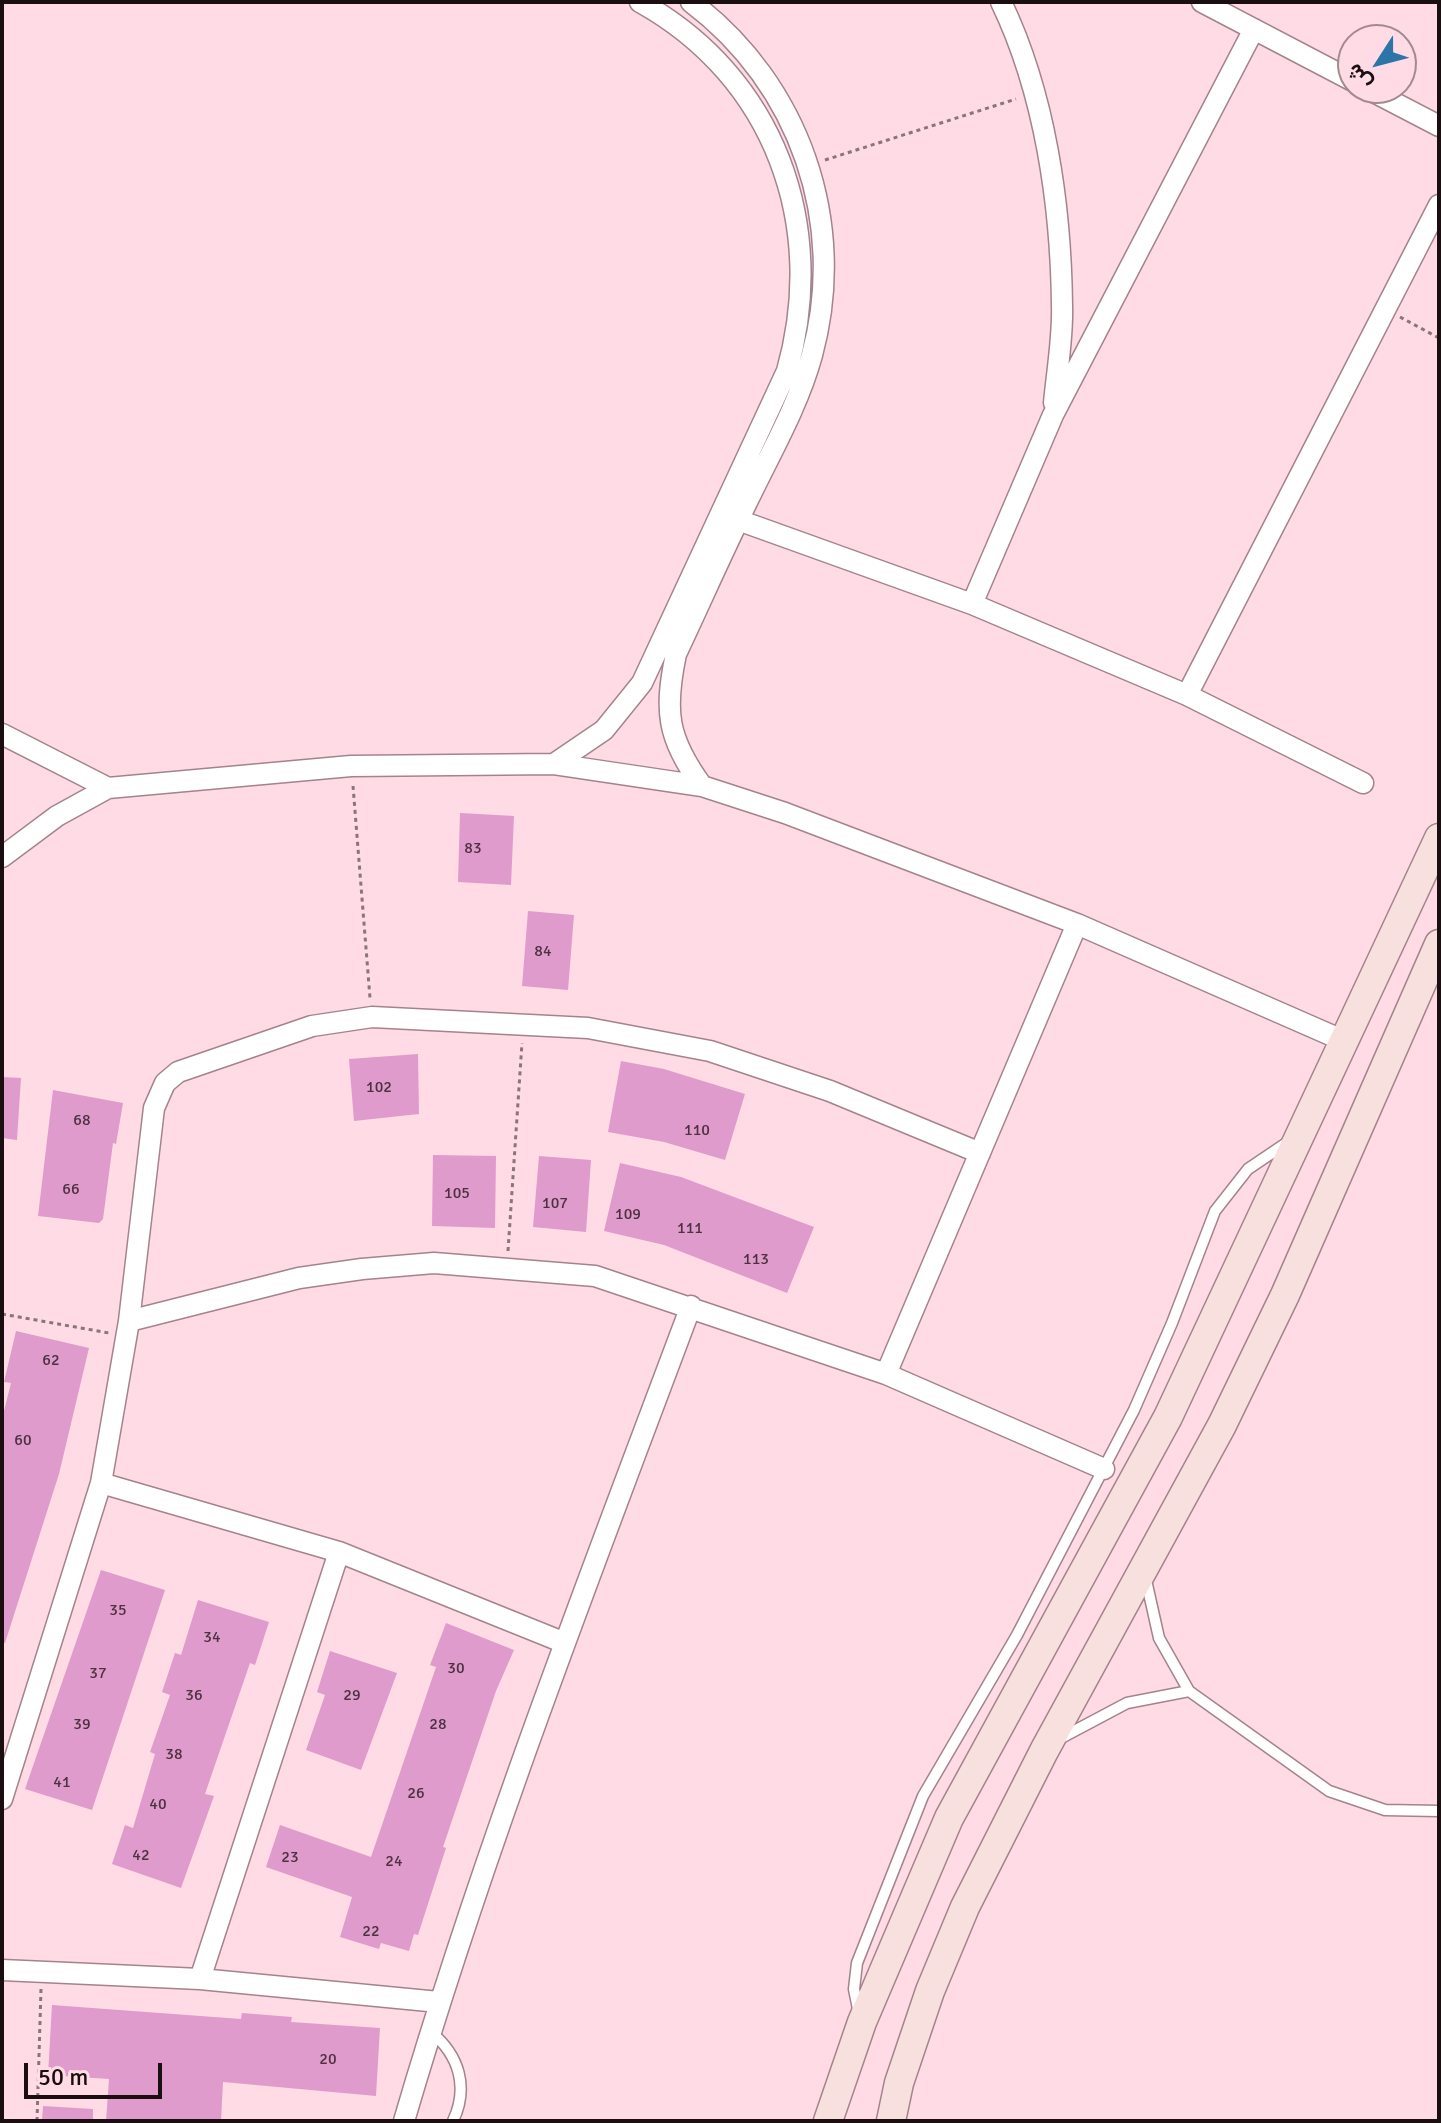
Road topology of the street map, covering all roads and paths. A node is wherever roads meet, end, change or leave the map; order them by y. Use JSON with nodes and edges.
{"nodes":[{"id":1,"x":640,"y":2,"type":"edge"},
{"id":2,"x":691,"y":2,"type":"edge"},
{"id":3,"x":1001,"y":2,"type":"edge"},
{"id":4,"x":1202,"y":2,"type":"edge"},
{"id":5,"x":1254,"y":29,"type":"junction"},
{"id":6,"x":1337,"y":73,"type":"edge"},
{"id":7,"x":1034,"y":94,"type":"junction"},
{"id":8,"x":1397,"y":104,"type":"edge"},
{"id":9,"x":1439,"y":126,"type":"edge"},
{"id":10,"x":810,"y":165,"type":"junction"},
{"id":11,"x":1439,"y":205,"type":"edge"},
{"id":12,"x":1383,"y":308,"type":"junction"},
{"id":13,"x":1439,"y":338,"type":"edge"},
{"id":14,"x":1053,"y":415,"type":"junction"},
{"id":15,"x":738,"y":520,"type":"junction"},
{"id":16,"x":972,"y":604,"type":"junction"},
{"id":17,"x":668,"y":651,"type":"junction"},
{"id":18,"x":1187,"y":695,"type":"junction"},
{"id":19,"x":2,"y":734,"type":"edge"},
{"id":20,"x":554,"y":764,"type":"junction"},
{"id":21,"x":351,"y":766,"type":"junction"},
{"id":22,"x":1363,"y":783,"type":"dead end"},
{"id":23,"x":702,"y":786,"type":"junction"},
{"id":24,"x":108,"y":788,"type":"junction"},
{"id":25,"x":1439,"y":838,"type":"edge"},
{"id":26,"x":2,"y":857,"type":"edge"},
{"id":27,"x":1077,"y":924,"type":"junction"},
{"id":28,"x":1439,"y":944,"type":"edge"},
{"id":29,"x":372,"y":1017,"type":"junction"},
{"id":30,"x":523,"y":1024,"type":"junction"},
{"id":31,"x":1342,"y":1040,"type":"junction"},
{"id":32,"x":1300,"y":1135,"type":"junction"},
{"id":33,"x":980,"y":1153,"type":"junction"},
{"id":34,"x":507,"y":1266,"type":"junction"},
{"id":35,"x":691,"y":1306,"type":"junction"},
{"id":36,"x":2,"y":1314,"type":"edge"},
{"id":37,"x":128,"y":1328,"type":"junction"},
{"id":38,"x":886,"y":1374,"type":"junction"},
{"id":39,"x":1104,"y":1469,"type":"junction"},
{"id":40,"x":101,"y":1483,"type":"junction"},
{"id":41,"x":339,"y":1552,"type":"junction"},
{"id":42,"x":1145,"y":1567,"type":"junction"},
{"id":43,"x":565,"y":1643,"type":"junction"},
{"id":44,"x":1189,"y":1691,"type":"junction"},
{"id":45,"x":1044,"y":1751,"type":"junction"},
{"id":46,"x":2,"y":1799,"type":"edge"},
{"id":47,"x":1439,"y":1811,"type":"edge"},
{"id":48,"x":2,"y":1970,"type":"edge"},
{"id":49,"x":41,"y":1972,"type":"junction"},
{"id":50,"x":200,"y":1979,"type":"junction"},
{"id":51,"x":439,"y":2002,"type":"junction"},
{"id":52,"x":862,"y":2022,"type":"junction"},
{"id":53,"x":431,"y":2032,"type":"junction"},
{"id":54,"x":37,"y":2121,"type":"edge"},
{"id":55,"x":404,"y":2121,"type":"edge"},
{"id":56,"x":453,"y":2121,"type":"edge"},
{"id":57,"x":828,"y":2121,"type":"edge"},
{"id":58,"x":891,"y":2121,"type":"edge"}],
"edges":[{"from":1,"to":17,"type":"street"},
{"from":2,"to":10,"type":"street"},
{"from":3,"to":7,"type":"street"},
{"from":4,"to":5,"type":"street"},
{"from":5,"to":6,"type":"street"},
{"from":5,"to":14,"type":"street"},
{"from":7,"to":10,"type":"path"},
{"from":7,"to":14,"type":"street"},
{"from":8,"to":9,"type":"street"},
{"from":10,"to":15,"type":"street"},
{"from":11,"to":12,"type":"street"},
{"from":12,"to":13,"type":"path"},
{"from":12,"to":18,"type":"street"},
{"from":14,"to":16,"type":"street"},
{"from":15,"to":16,"type":"street"},
{"from":15,"to":17,"type":"street"},
{"from":16,"to":18,"type":"street"},
{"from":17,"to":20,"type":"street"},
{"from":17,"to":23,"type":"street"},
{"from":18,"to":22,"type":"street"},
{"from":19,"to":24,"type":"street"},
{"from":20,"to":21,"type":"street"},
{"from":20,"to":23,"type":"street"},
{"from":21,"to":24,"type":"street"},
{"from":21,"to":29,"type":"path"},
{"from":23,"to":27,"type":"street"},
{"from":24,"to":26,"type":"street"},
{"from":25,"to":31,"type":"street"},
{"from":27,"to":31,"type":"street"},
{"from":27,"to":33,"type":"street"},
{"from":28,"to":42,"type":"street"},
{"from":29,"to":30,"type":"street"},
{"from":29,"to":37,"type":"street"},
{"from":30,"to":33,"type":"street"},
{"from":30,"to":34,"type":"path"},
{"from":31,"to":32,"type":"street"},
{"from":32,"to":39,"type":"lane"},
{"from":32,"to":52,"type":"street"},
{"from":33,"to":38,"type":"street"},
{"from":34,"to":35,"type":"street"},
{"from":34,"to":37,"type":"street"},
{"from":35,"to":38,"type":"street"},
{"from":35,"to":43,"type":"street"},
{"from":36,"to":37,"type":"path"},
{"from":37,"to":40,"type":"street"},
{"from":38,"to":39,"type":"street"},
{"from":39,"to":52,"type":"lane"},
{"from":40,"to":41,"type":"street"},
{"from":40,"to":46,"type":"street"},
{"from":41,"to":43,"type":"street"},
{"from":41,"to":50,"type":"street"},
{"from":42,"to":44,"type":"lane"},
{"from":42,"to":45,"type":"street"},
{"from":43,"to":51,"type":"street"},
{"from":44,"to":45,"type":"lane"},
{"from":44,"to":47,"type":"lane"},
{"from":45,"to":58,"type":"street"},
{"from":48,"to":49,"type":"street"},
{"from":49,"to":50,"type":"street"},
{"from":49,"to":54,"type":"path"},
{"from":50,"to":51,"type":"street"},
{"from":51,"to":53,"type":"street"},
{"from":52,"to":57,"type":"street"},
{"from":53,"to":55,"type":"street"},
{"from":53,"to":56,"type":"lane"}]}
